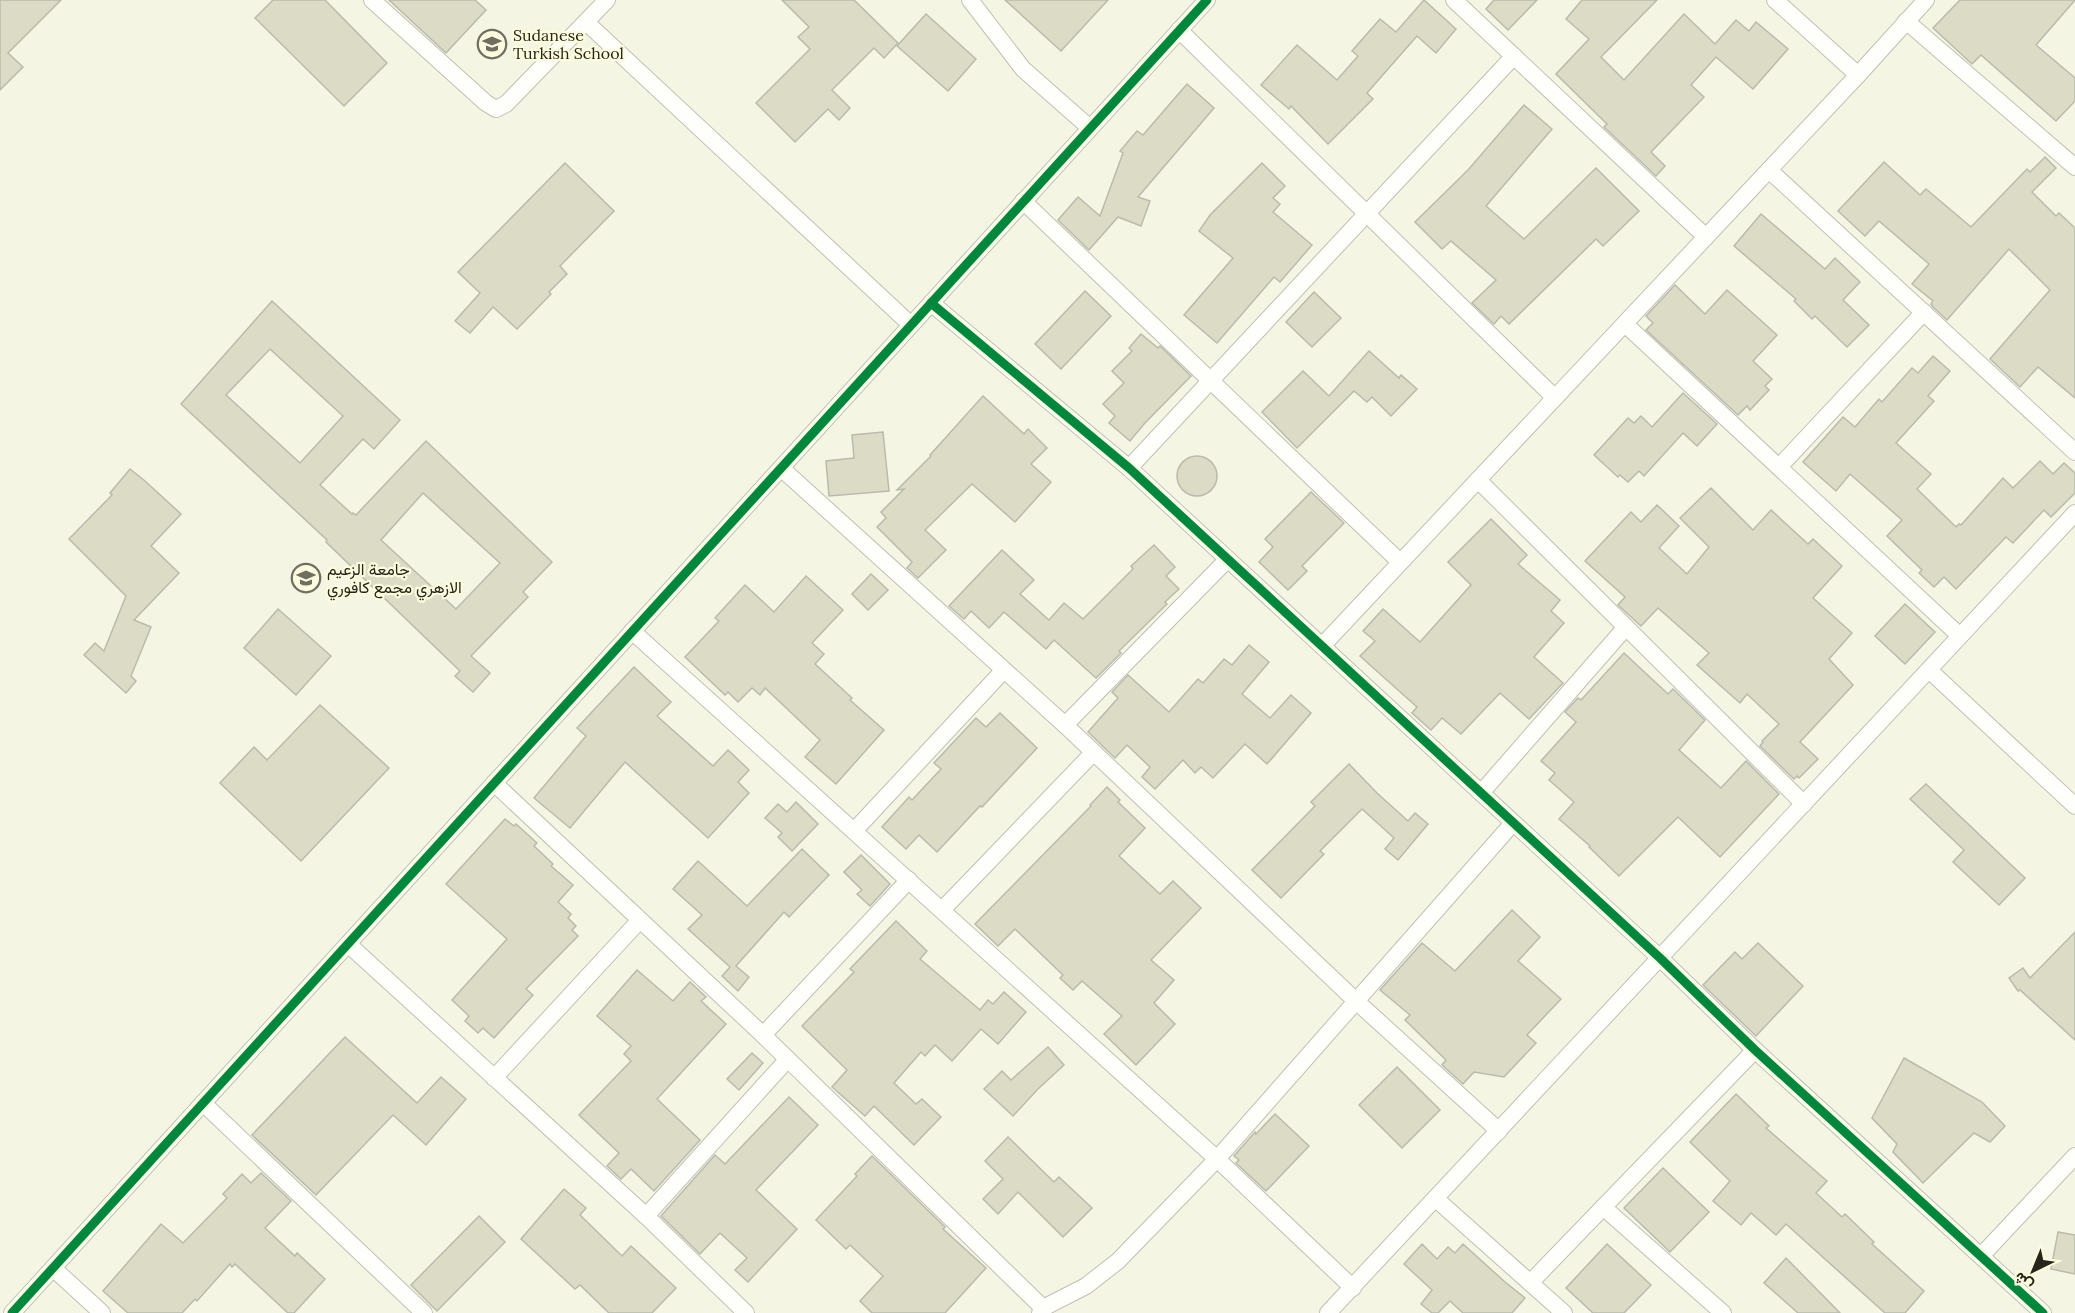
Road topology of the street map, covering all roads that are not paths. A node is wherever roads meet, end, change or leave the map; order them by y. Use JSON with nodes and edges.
{"nodes":[{"id":1,"x":372,"y":0,"type":"edge"},
{"id":2,"x":607,"y":0,"type":"edge"},
{"id":3,"x":970,"y":0,"type":"edge"},
{"id":4,"x":1206,"y":0,"type":"edge"},
{"id":5,"x":1454,"y":0,"type":"edge"},
{"id":6,"x":1775,"y":0,"type":"edge"},
{"id":7,"x":1926,"y":0,"type":"edge"},
{"id":8,"x":1906,"y":21,"type":"junction"},
{"id":9,"x":586,"y":23,"type":"junction"},
{"id":10,"x":1179,"y":30,"type":"junction"},
{"id":11,"x":1514,"y":56,"type":"junction"},
{"id":12,"x":1858,"y":75,"type":"junction"},
{"id":13,"x":1090,"y":128,"type":"junction"},
{"id":14,"x":2075,"y":167,"type":"edge"},
{"id":15,"x":1769,"y":171,"type":"junction"},
{"id":16,"x":1023,"y":201,"type":"junction"},
{"id":17,"x":1367,"y":214,"type":"junction"},
{"id":18,"x":1707,"y":237,"type":"junction"},
{"id":19,"x":931,"y":303,"type":"junction"},
{"id":20,"x":1924,"y":312,"type":"junction"},
{"id":21,"x":1625,"y":324,"type":"junction"},
{"id":22,"x":911,"y":325,"type":"junction"},
{"id":23,"x":1211,"y":380,"type":"junction"},
{"id":24,"x":1555,"y":398,"type":"junction"},
{"id":25,"x":2075,"y":452,"type":"edge"},
{"id":26,"x":1779,"y":467,"type":"junction"},
{"id":27,"x":780,"y":468,"type":"junction"},
{"id":28,"x":1129,"y":468,"type":"junction"},
{"id":29,"x":1478,"y":480,"type":"junction"},
{"id":30,"x":2075,"y":513,"type":"edge"},
{"id":31,"x":1227,"y":560,"type":"junction"},
{"id":32,"x":1400,"y":562,"type":"junction"},
{"id":33,"x":1626,"y":627,"type":"junction"},
{"id":34,"x":632,"y":631,"type":"junction"},
{"id":35,"x":1960,"y":636,"type":"junction"},
{"id":36,"x":1322,"y":646,"type":"junction"},
{"id":37,"x":1929,"y":670,"type":"junction"},
{"id":38,"x":1003,"y":671,"type":"junction"},
{"id":39,"x":1065,"y":725,"type":"junction"},
{"id":40,"x":1093,"y":753,"type":"junction"},
{"id":41,"x":494,"y":783,"type":"junction"},
{"id":42,"x":1481,"y":793,"type":"junction"},
{"id":43,"x":1804,"y":804,"type":"junction"},
{"id":44,"x":2075,"y":806,"type":"edge"},
{"id":45,"x":1513,"y":823,"type":"junction"},
{"id":46,"x":854,"y":831,"type":"junction"},
{"id":47,"x":909,"y":880,"type":"junction"},
{"id":48,"x":942,"y":910,"type":"junction"},
{"id":49,"x":640,"y":920,"type":"junction"},
{"id":50,"x":348,"y":944,"type":"junction"},
{"id":51,"x":1660,"y":958,"type":"junction"},
{"id":52,"x":1356,"y":1001,"type":"junction"},
{"id":53,"x":763,"y":1035,"type":"junction"},
{"id":54,"x":1755,"y":1050,"type":"junction"},
{"id":55,"x":787,"y":1060,"type":"junction"},
{"id":56,"x":494,"y":1078,"type":"junction"},
{"id":57,"x":203,"y":1103,"type":"junction"},
{"id":58,"x":1499,"y":1131,"type":"junction"},
{"id":59,"x":2075,"y":1156,"type":"edge"},
{"id":60,"x":1218,"y":1159,"type":"junction"},
{"id":61,"x":1436,"y":1199,"type":"junction"},
{"id":62,"x":1604,"y":1207,"type":"junction"},
{"id":63,"x":646,"y":1216,"type":"junction"},
{"id":64,"x":1981,"y":1256,"type":"junction"},
{"id":65,"x":53,"y":1268,"type":"junction"},
{"id":66,"x":1530,"y":1283,"type":"junction"},
{"id":67,"x":1353,"y":1288,"type":"junction"},
{"id":68,"x":727,"y":1305,"type":"edge"},
{"id":69,"x":1042,"y":1311,"type":"edge"},
{"id":70,"x":12,"y":1313,"type":"edge"},
{"id":71,"x":102,"y":1313,"type":"edge"},
{"id":72,"x":424,"y":1313,"type":"edge"},
{"id":73,"x":746,"y":1313,"type":"edge"},
{"id":74,"x":1328,"y":1313,"type":"edge"},
{"id":75,"x":1564,"y":1313,"type":"edge"},
{"id":76,"x":1723,"y":1313,"type":"edge"},
{"id":77,"x":2043,"y":1313,"type":"edge"}],
"edges":[{"from":1,"to":9,"type":"street"},
{"from":2,"to":9,"type":"street"},
{"from":3,"to":13,"type":"street"},
{"from":4,"to":10,"type":"street"},
{"from":5,"to":11,"type":"street"},
{"from":6,"to":12,"type":"street"},
{"from":7,"to":8,"type":"street"},
{"from":8,"to":12,"type":"street"},
{"from":8,"to":14,"type":"street"},
{"from":9,"to":22,"type":"street"},
{"from":10,"to":13,"type":"street"},
{"from":10,"to":17,"type":"street"},
{"from":11,"to":17,"type":"street"},
{"from":11,"to":18,"type":"street"},
{"from":12,"to":15,"type":"street"},
{"from":13,"to":16,"type":"street"},
{"from":15,"to":18,"type":"street"},
{"from":15,"to":20,"type":"street"},
{"from":16,"to":19,"type":"street"},
{"from":16,"to":23,"type":"street"},
{"from":17,"to":23,"type":"street"},
{"from":17,"to":24,"type":"street"},
{"from":18,"to":21,"type":"street"},
{"from":19,"to":22,"type":"street"},
{"from":19,"to":28,"type":"street"},
{"from":20,"to":25,"type":"street"},
{"from":20,"to":26,"type":"street"},
{"from":21,"to":24,"type":"street"},
{"from":21,"to":26,"type":"street"},
{"from":22,"to":27,"type":"street"},
{"from":23,"to":28,"type":"street"},
{"from":23,"to":32,"type":"street"},
{"from":24,"to":29,"type":"street"},
{"from":26,"to":35,"type":"street"},
{"from":27,"to":34,"type":"street"},
{"from":27,"to":38,"type":"street"},
{"from":28,"to":31,"type":"street"},
{"from":29,"to":32,"type":"street"},
{"from":29,"to":33,"type":"street"},
{"from":30,"to":35,"type":"street"},
{"from":31,"to":36,"type":"street"},
{"from":31,"to":39,"type":"street"},
{"from":32,"to":36,"type":"street"},
{"from":33,"to":42,"type":"street"},
{"from":33,"to":43,"type":"street"},
{"from":34,"to":41,"type":"street"},
{"from":34,"to":46,"type":"street"},
{"from":35,"to":37,"type":"street"},
{"from":36,"to":42,"type":"street"},
{"from":37,"to":43,"type":"street"},
{"from":37,"to":44,"type":"street"},
{"from":38,"to":39,"type":"street"},
{"from":38,"to":46,"type":"street"},
{"from":39,"to":40,"type":"street"},
{"from":40,"to":48,"type":"street"},
{"from":40,"to":52,"type":"street"},
{"from":41,"to":49,"type":"street"},
{"from":41,"to":50,"type":"street"},
{"from":42,"to":45,"type":"street"},
{"from":43,"to":51,"type":"street"},
{"from":45,"to":51,"type":"street"},
{"from":45,"to":52,"type":"street"},
{"from":46,"to":47,"type":"street"},
{"from":47,"to":48,"type":"street"},
{"from":47,"to":53,"type":"street"},
{"from":48,"to":60,"type":"street"},
{"from":49,"to":53,"type":"street"},
{"from":49,"to":56,"type":"street"},
{"from":50,"to":56,"type":"street"},
{"from":50,"to":57,"type":"street"},
{"from":51,"to":54,"type":"street"},
{"from":51,"to":58,"type":"street"},
{"from":52,"to":58,"type":"street"},
{"from":52,"to":60,"type":"street"},
{"from":53,"to":55,"type":"street"},
{"from":54,"to":62,"type":"street"},
{"from":54,"to":64,"type":"street"},
{"from":55,"to":63,"type":"street"},
{"from":55,"to":69,"type":"street"},
{"from":56,"to":63,"type":"street"},
{"from":57,"to":65,"type":"street"},
{"from":57,"to":72,"type":"street"},
{"from":58,"to":61,"type":"street"},
{"from":59,"to":64,"type":"street"},
{"from":60,"to":67,"type":"street"},
{"from":60,"to":69,"type":"street"},
{"from":61,"to":66,"type":"street"},
{"from":61,"to":67,"type":"street"},
{"from":62,"to":66,"type":"street"},
{"from":62,"to":76,"type":"street"},
{"from":63,"to":68,"type":"street"},
{"from":64,"to":77,"type":"street"},
{"from":65,"to":70,"type":"street"},
{"from":65,"to":71,"type":"street"},
{"from":66,"to":75,"type":"street"},
{"from":67,"to":74,"type":"street"},
{"from":68,"to":73,"type":"street"}]}
